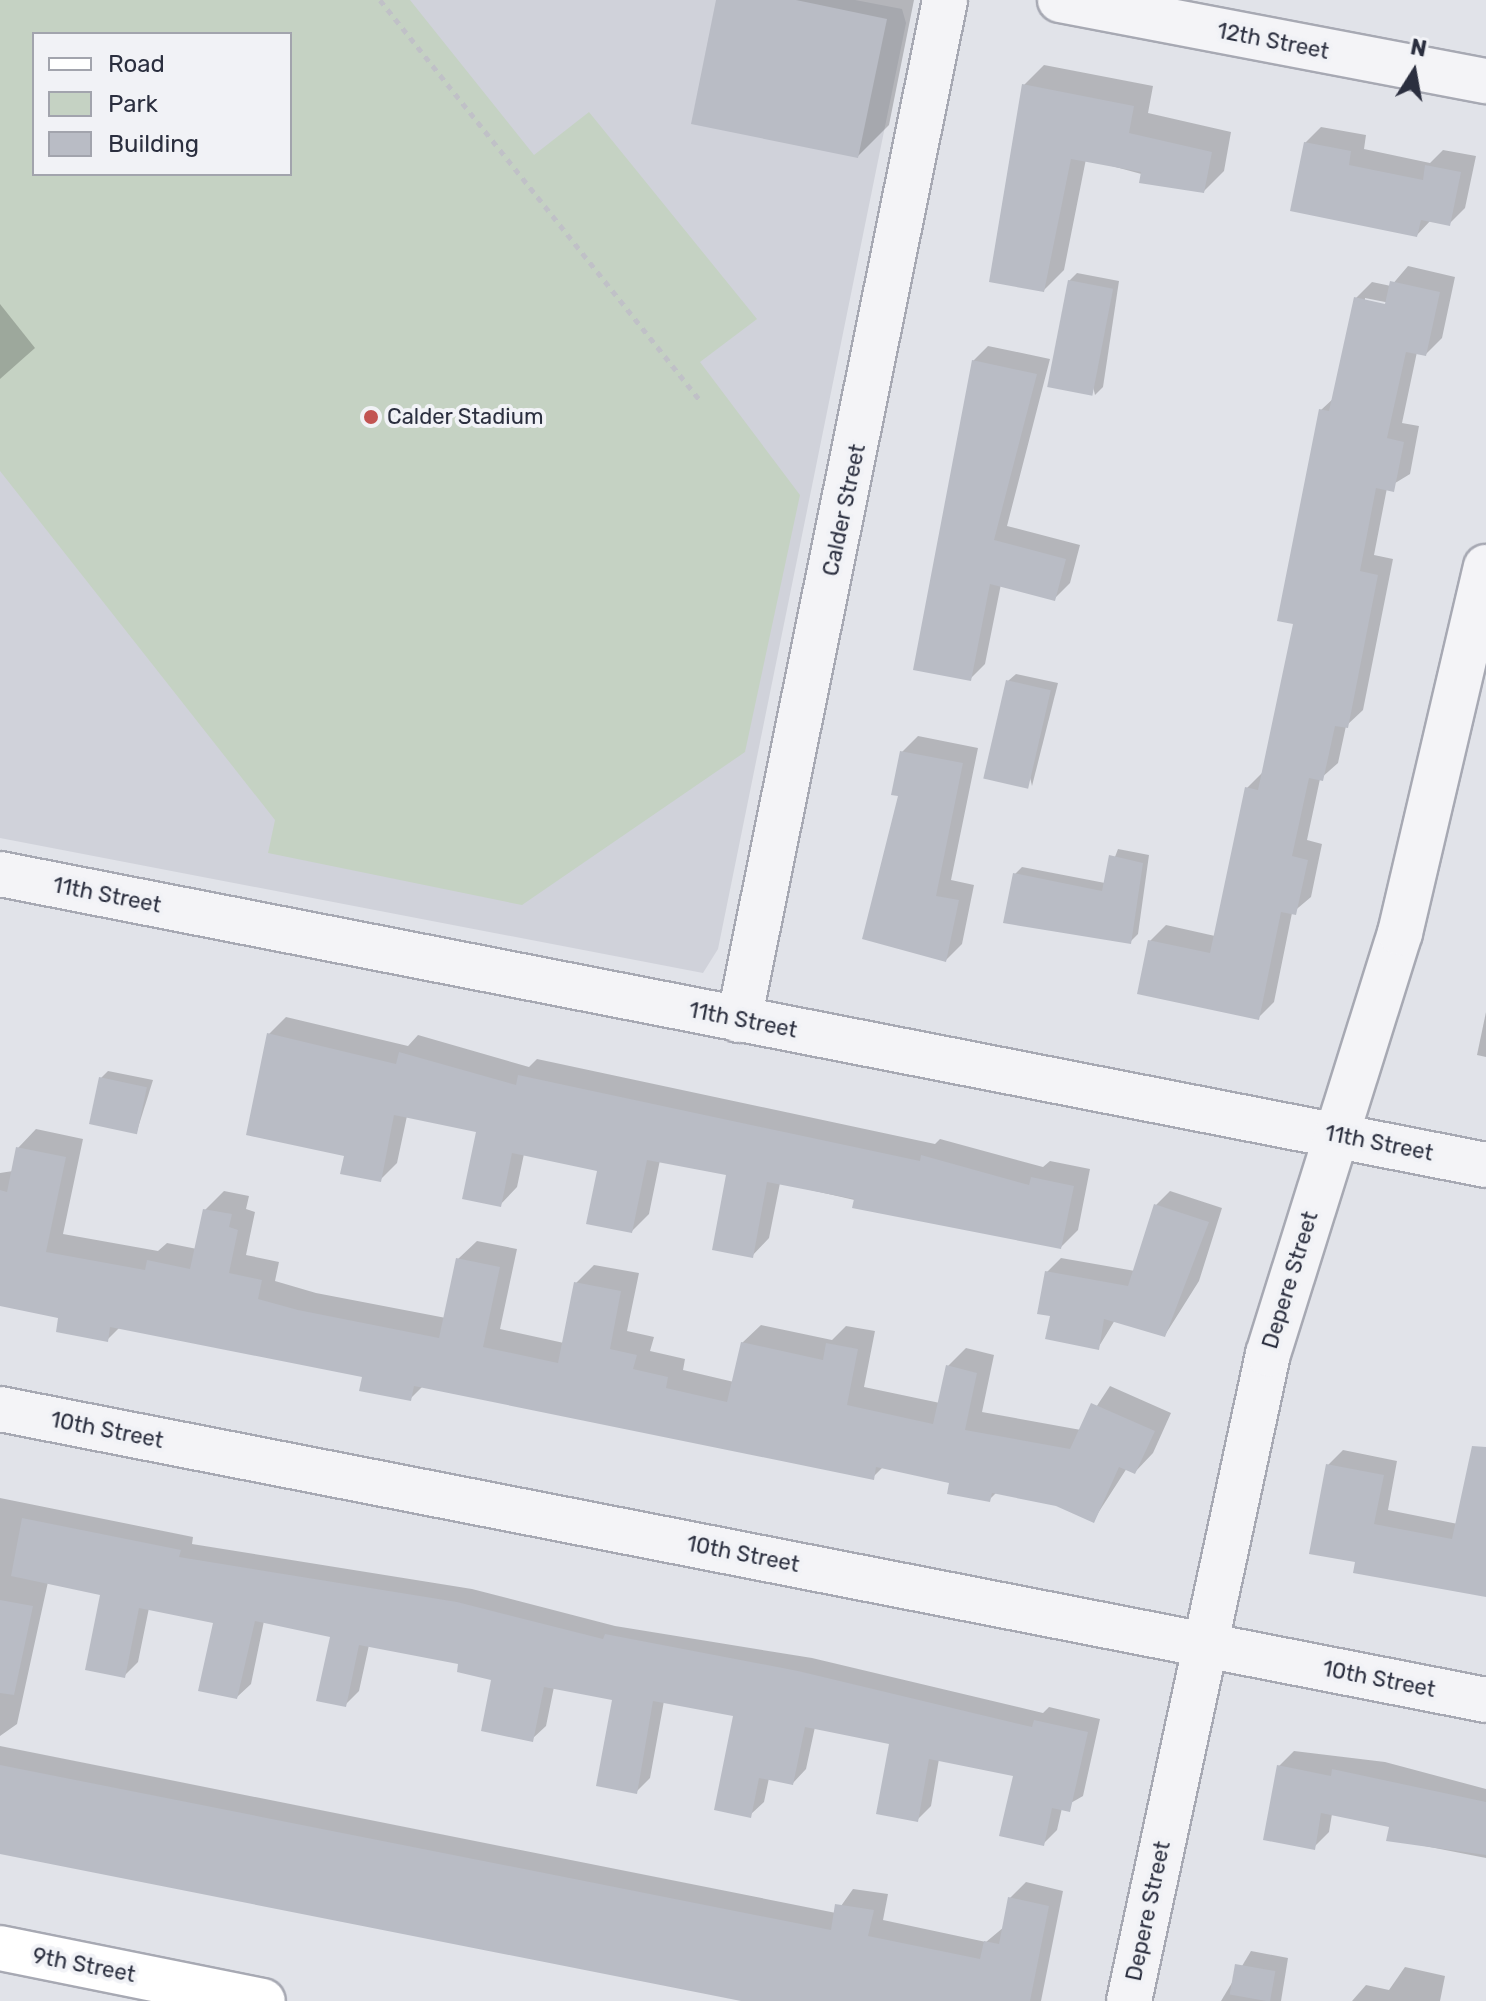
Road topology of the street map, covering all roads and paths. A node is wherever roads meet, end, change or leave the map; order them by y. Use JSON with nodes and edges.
{"nodes":[{"id":1,"x":380,"y":0,"type":"edge"},
{"id":2,"x":945,"y":0,"type":"edge"},
{"id":3,"x":1060,"y":0,"type":"edge"},
{"id":4,"x":1486,"y":81,"type":"edge"},
{"id":5,"x":699,"y":399,"type":"dead end"},
{"id":6,"x":1486,"y":567,"type":"edge"},
{"id":7,"x":0,"y":874,"type":"edge"},
{"id":8,"x":739,"y":1020,"type":"junction"},
{"id":9,"x":1337,"y":1134,"type":"junction"},
{"id":10,"x":1486,"y":1165,"type":"edge"},
{"id":11,"x":0,"y":1409,"type":"edge"},
{"id":12,"x":1205,"y":1644,"type":"junction"},
{"id":13,"x":1486,"y":1700,"type":"edge"},
{"id":14,"x":0,"y":1948,"type":"edge"},
{"id":15,"x":263,"y":2001,"type":"edge"},
{"id":16,"x":1129,"y":2001,"type":"edge"}],
"edges":[{"from":1,"to":5,"type":"path"},
{"from":2,"to":8,"type":"street","name":"Calder Street"},
{"from":3,"to":4,"type":"street","name":"12th Street"},
{"from":6,"to":9,"type":"street","name":"Depere Street"},
{"from":7,"to":8,"type":"street","name":"11th Street"},
{"from":8,"to":9,"type":"street","name":"11th Street"},
{"from":9,"to":10,"type":"street","name":"11th Street"},
{"from":9,"to":12,"type":"street","name":"Depere Street"},
{"from":11,"to":12,"type":"street","name":"10th Street"},
{"from":12,"to":13,"type":"street","name":"10th Street"},
{"from":12,"to":16,"type":"street","name":"Depere Street"},
{"from":14,"to":15,"type":"main road","name":"9th Street"}]}
